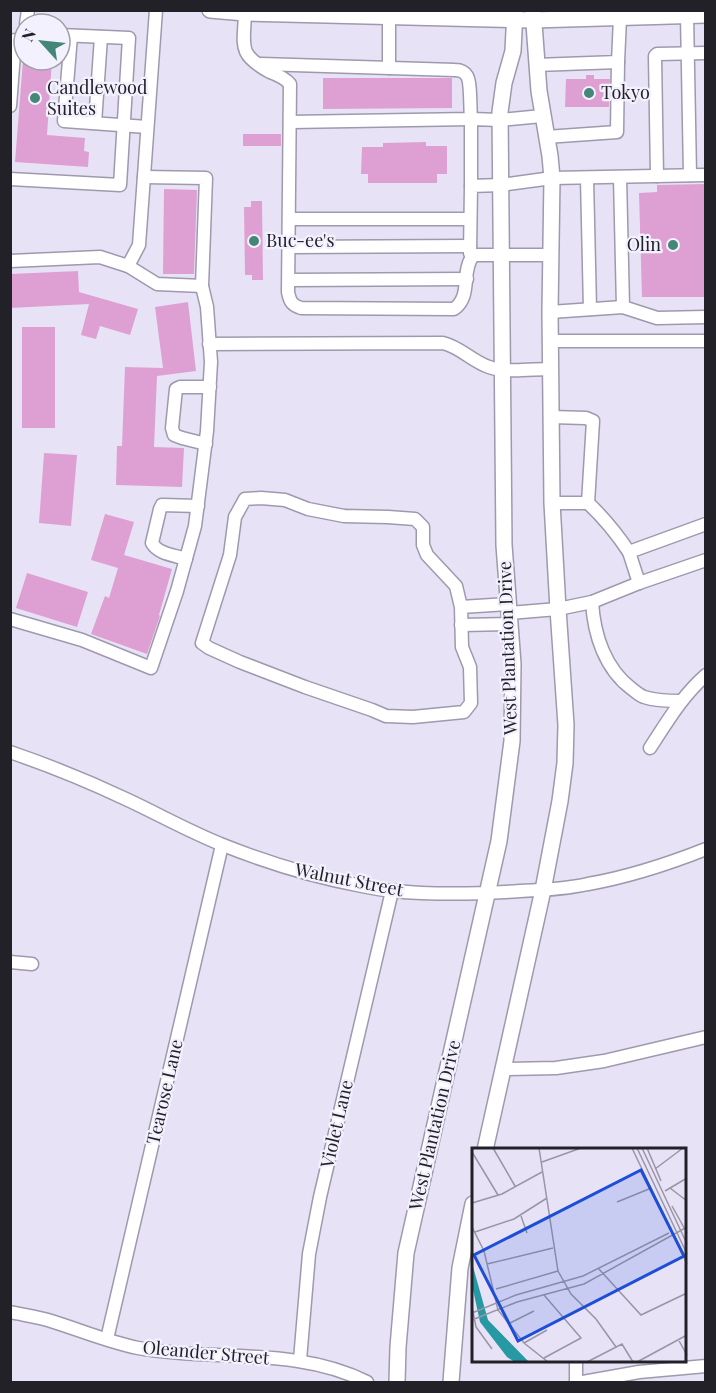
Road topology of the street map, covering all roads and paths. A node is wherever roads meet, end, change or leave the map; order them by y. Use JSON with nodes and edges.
{"nodes":[{"id":1,"x":156,"y":10,"type":"edge"},
{"id":2,"x":210,"y":10,"type":"edge"},
{"id":3,"x":583,"y":10,"type":"edge"},
{"id":4,"x":245,"y":13,"type":"junction"},
{"id":5,"x":449,"y":14,"type":"edge"},
{"id":6,"x":515,"y":15,"type":"edge"},
{"id":7,"x":533,"y":15,"type":"edge"},
{"id":8,"x":687,"y":15,"type":"junction"},
{"id":9,"x":705,"y":15,"type":"edge"},
{"id":10,"x":389,"y":16,"type":"junction"},
{"id":11,"x":620,"y":18,"type":"junction"},
{"id":12,"x":596,"y":19,"type":"junction"},
{"id":13,"x":72,"y":36,"type":"edge"},
{"id":14,"x":101,"y":38,"type":"junction"},
{"id":15,"x":688,"y":53,"type":"junction"},
{"id":16,"x":705,"y":53,"type":"edge"},
{"id":17,"x":618,"y":62,"type":"junction"},
{"id":18,"x":257,"y":64,"type":"junction"},
{"id":19,"x":536,"y":65,"type":"junction"},
{"id":20,"x":389,"y":68,"type":"junction"},
{"id":21,"x":14,"y":72,"type":"edge"},
{"id":22,"x":65,"y":72,"type":"edge"},
{"id":23,"x":10,"y":106,"type":"edge"},
{"id":24,"x":542,"y":116,"type":"junction"},
{"id":25,"x":471,"y":119,"type":"junction"},
{"id":26,"x":500,"y":120,"type":"junction"},
{"id":27,"x":290,"y":122,"type":"junction"},
{"id":28,"x":95,"y":123,"type":"junction"},
{"id":29,"x":124,"y":126,"type":"junction"},
{"id":30,"x":147,"y":127,"type":"junction"},
{"id":31,"x":546,"y":137,"type":"junction"},
{"id":32,"x":690,"y":175,"type":"junction"},
{"id":33,"x":705,"y":175,"type":"edge"},
{"id":34,"x":657,"y":176,"type":"junction"},
{"id":35,"x":144,"y":177,"type":"junction"},
{"id":36,"x":620,"y":177,"type":"junction"},
{"id":37,"x":10,"y":178,"type":"edge"},
{"id":38,"x":552,"y":178,"type":"junction"},
{"id":39,"x":587,"y":178,"type":"junction"},
{"id":40,"x":501,"y":185,"type":"junction"},
{"id":41,"x":471,"y":186,"type":"junction"},
{"id":42,"x":289,"y":219,"type":"junction"},
{"id":43,"x":470,"y":219,"type":"junction"},
{"id":44,"x":289,"y":247,"type":"junction"},
{"id":45,"x":470,"y":251,"type":"junction"},
{"id":46,"x":551,"y":255,"type":"junction"},
{"id":47,"x":502,"y":256,"type":"junction"},
{"id":48,"x":10,"y":261,"type":"edge"},
{"id":49,"x":128,"y":266,"type":"junction"},
{"id":50,"x":467,"y":279,"type":"junction"},
{"id":51,"x":289,"y":280,"type":"junction"},
{"id":52,"x":202,"y":286,"type":"junction"},
{"id":53,"x":623,"y":307,"type":"junction"},
{"id":54,"x":590,"y":309,"type":"junction"},
{"id":55,"x":550,"y":312,"type":"junction"},
{"id":56,"x":705,"y":316,"type":"edge"},
{"id":57,"x":550,"y":341,"type":"junction"},
{"id":58,"x":705,"y":341,"type":"edge"},
{"id":59,"x":209,"y":344,"type":"junction"},
{"id":60,"x":550,"y":369,"type":"junction"},
{"id":61,"x":502,"y":370,"type":"junction"},
{"id":62,"x":210,"y":387,"type":"junction"},
{"id":63,"x":551,"y":417,"type":"junction"},
{"id":64,"x":206,"y":444,"type":"junction"},
{"id":65,"x":552,"y":503,"type":"junction"},
{"id":66,"x":588,"y":503,"type":"junction"},
{"id":67,"x":198,"y":506,"type":"junction"},
{"id":68,"x":705,"y":524,"type":"edge"},
{"id":69,"x":629,"y":552,"type":"junction"},
{"id":70,"x":186,"y":559,"type":"junction"},
{"id":71,"x":705,"y":560,"type":"edge"},
{"id":72,"x":639,"y":583,"type":"junction"},
{"id":73,"x":592,"y":602,"type":"junction"},
{"id":74,"x":461,"y":607,"type":"junction"},
{"id":75,"x":558,"y":609,"type":"junction"},
{"id":76,"x":509,"y":614,"type":"junction"},
{"id":77,"x":10,"y":619,"type":"edge"},
{"id":78,"x":461,"y":625,"type":"junction"},
{"id":79,"x":705,"y":675,"type":"edge"},
{"id":80,"x":681,"y":701,"type":"junction"},
{"id":81,"x":650,"y":748,"type":"dead end"},
{"id":82,"x":10,"y":752,"type":"edge"},
{"id":83,"x":222,"y":845,"type":"junction"},
{"id":84,"x":705,"y":849,"type":"edge"},
{"id":85,"x":543,"y":890,"type":"junction"},
{"id":86,"x":392,"y":891,"type":"junction"},
{"id":87,"x":487,"y":894,"type":"junction"},
{"id":88,"x":10,"y":962,"type":"edge"},
{"id":89,"x":32,"y":964,"type":"dead end"},
{"id":90,"x":705,"y":1037,"type":"edge"},
{"id":91,"x":504,"y":1069,"type":"junction"},
{"id":92,"x":485,"y":1148,"type":"edge"},
{"id":93,"x":472,"y":1209,"type":"edge"},
{"id":94,"x":10,"y":1312,"type":"edge"},
{"id":95,"x":107,"y":1339,"type":"junction"},
{"id":96,"x":300,"y":1360,"type":"junction"},
{"id":97,"x":576,"y":1363,"type":"edge"},
{"id":98,"x":705,"y":1366,"type":"edge"},
{"id":99,"x":367,"y":1383,"type":"edge"},
{"id":100,"x":397,"y":1383,"type":"edge"},
{"id":101,"x":451,"y":1383,"type":"edge"},
{"id":102,"x":576,"y":1383,"type":"edge"},
{"id":103,"x":584,"y":1383,"type":"edge"}],
"edges":[{"from":1,"to":30,"type":"street"},
{"from":2,"to":4,"type":"main road"},
{"from":3,"to":12,"type":"main road"},
{"from":4,"to":10,"type":"main road"},
{"from":4,"to":18,"type":"street"},
{"from":5,"to":6,"type":"main road"},
{"from":5,"to":10,"type":"main road"},
{"from":6,"to":7,"type":"main road"},
{"from":6,"to":26,"type":"main road","name":"West Plantation Drive"},
{"from":7,"to":12,"type":"main road"},
{"from":7,"to":19,"type":"main road"},
{"from":8,"to":9,"type":"main road"},
{"from":8,"to":11,"type":"main road"},
{"from":8,"to":15,"type":"street"},
{"from":10,"to":20,"type":"street"},
{"from":11,"to":12,"type":"main road"},
{"from":11,"to":17,"type":"street"},
{"from":13,"to":14,"type":"street"},
{"from":14,"to":28,"type":"street"},
{"from":14,"to":29,"type":"street"},
{"from":15,"to":16,"type":"street"},
{"from":15,"to":32,"type":"street"},
{"from":15,"to":34,"type":"street"},
{"from":17,"to":19,"type":"street"},
{"from":17,"to":31,"type":"street"},
{"from":18,"to":20,"type":"street"},
{"from":18,"to":27,"type":"street"},
{"from":19,"to":24,"type":"main road"},
{"from":20,"to":25,"type":"street"},
{"from":21,"to":23,"type":"street"},
{"from":22,"to":28,"type":"street"},
{"from":24,"to":26,"type":"street"},
{"from":24,"to":31,"type":"main road"},
{"from":25,"to":26,"type":"street"},
{"from":25,"to":27,"type":"street"},
{"from":25,"to":41,"type":"street"},
{"from":26,"to":40,"type":"main road","name":"West Plantation Drive"},
{"from":27,"to":42,"type":"street"},
{"from":28,"to":29,"type":"street"},
{"from":29,"to":30,"type":"street"},
{"from":29,"to":37,"type":"street"},
{"from":30,"to":35,"type":"street"},
{"from":31,"to":38,"type":"main road"},
{"from":32,"to":33,"type":"street"},
{"from":32,"to":34,"type":"street"},
{"from":34,"to":36,"type":"street"},
{"from":35,"to":49,"type":"street"},
{"from":35,"to":52,"type":"street"},
{"from":36,"to":39,"type":"street"},
{"from":36,"to":53,"type":"street"},
{"from":38,"to":39,"type":"street"},
{"from":38,"to":40,"type":"street"},
{"from":38,"to":46,"type":"main road"},
{"from":39,"to":54,"type":"street"},
{"from":40,"to":41,"type":"street"},
{"from":40,"to":47,"type":"main road","name":"West Plantation Drive"},
{"from":41,"to":43,"type":"street"},
{"from":42,"to":43,"type":"street"},
{"from":42,"to":44,"type":"street"},
{"from":43,"to":45,"type":"street"},
{"from":44,"to":45,"type":"street"},
{"from":44,"to":51,"type":"street"},
{"from":45,"to":47,"type":"street"},
{"from":45,"to":50,"type":"street"},
{"from":46,"to":47,"type":"street"},
{"from":46,"to":55,"type":"main road"},
{"from":47,"to":61,"type":"main road","name":"West Plantation Drive"},
{"from":48,"to":49,"type":"street"},
{"from":49,"to":52,"type":"street"},
{"from":50,"to":51,"type":"street"},
{"from":50,"to":51,"type":"street"},
{"from":52,"to":59,"type":"street"},
{"from":53,"to":54,"type":"street"},
{"from":53,"to":56,"type":"street"},
{"from":54,"to":55,"type":"street"},
{"from":55,"to":57,"type":"main road"},
{"from":57,"to":58,"type":"street"},
{"from":57,"to":60,"type":"main road"},
{"from":59,"to":61,"type":"street"},
{"from":59,"to":62,"type":"street"},
{"from":60,"to":61,"type":"street"},
{"from":60,"to":63,"type":"main road"},
{"from":61,"to":76,"type":"main road","name":"West Plantation Drive"},
{"from":62,"to":64,"type":"street"},
{"from":62,"to":64,"type":"street"},
{"from":63,"to":65,"type":"main road"},
{"from":63,"to":66,"type":"street"},
{"from":64,"to":67,"type":"street"},
{"from":65,"to":66,"type":"street"},
{"from":65,"to":75,"type":"main road"},
{"from":66,"to":69,"type":"street"},
{"from":67,"to":70,"type":"street"},
{"from":67,"to":70,"type":"street"},
{"from":68,"to":69,"type":"street"},
{"from":69,"to":72,"type":"street"},
{"from":70,"to":77,"type":"street"},
{"from":71,"to":72,"type":"street"},
{"from":72,"to":73,"type":"street"},
{"from":73,"to":75,"type":"street"},
{"from":73,"to":80,"type":"street"},
{"from":74,"to":76,"type":"street"},
{"from":74,"to":78,"type":"street"},
{"from":74,"to":78,"type":"street"},
{"from":75,"to":76,"type":"street"},
{"from":75,"to":85,"type":"main road"},
{"from":76,"to":78,"type":"street"},
{"from":76,"to":87,"type":"main road","name":"West Plantation Drive"},
{"from":79,"to":80,"type":"street"},
{"from":80,"to":81,"type":"street"},
{"from":82,"to":83,"type":"street","name":"Walnut Street"},
{"from":83,"to":86,"type":"street","name":"Walnut Street"},
{"from":83,"to":95,"type":"street","name":"Tearose Lane"},
{"from":84,"to":85,"type":"street","name":"Walnut Street"},
{"from":85,"to":87,"type":"street","name":"Walnut Street"},
{"from":85,"to":91,"type":"main road"},
{"from":86,"to":87,"type":"street","name":"Walnut Street"},
{"from":86,"to":96,"type":"street","name":"Violet Lane"},
{"from":87,"to":100,"type":"main road","name":"West Plantation Drive"},
{"from":88,"to":89,"type":"street"},
{"from":90,"to":91,"type":"street"},
{"from":91,"to":92,"type":"main road"},
{"from":93,"to":101,"type":"main road"},
{"from":94,"to":95,"type":"street","name":"Oleander Street"},
{"from":95,"to":96,"type":"street","name":"Oleander Street"},
{"from":96,"to":99,"type":"street","name":"Oleander Street"},
{"from":97,"to":102,"type":"street"},
{"from":98,"to":103,"type":"street"}]}
